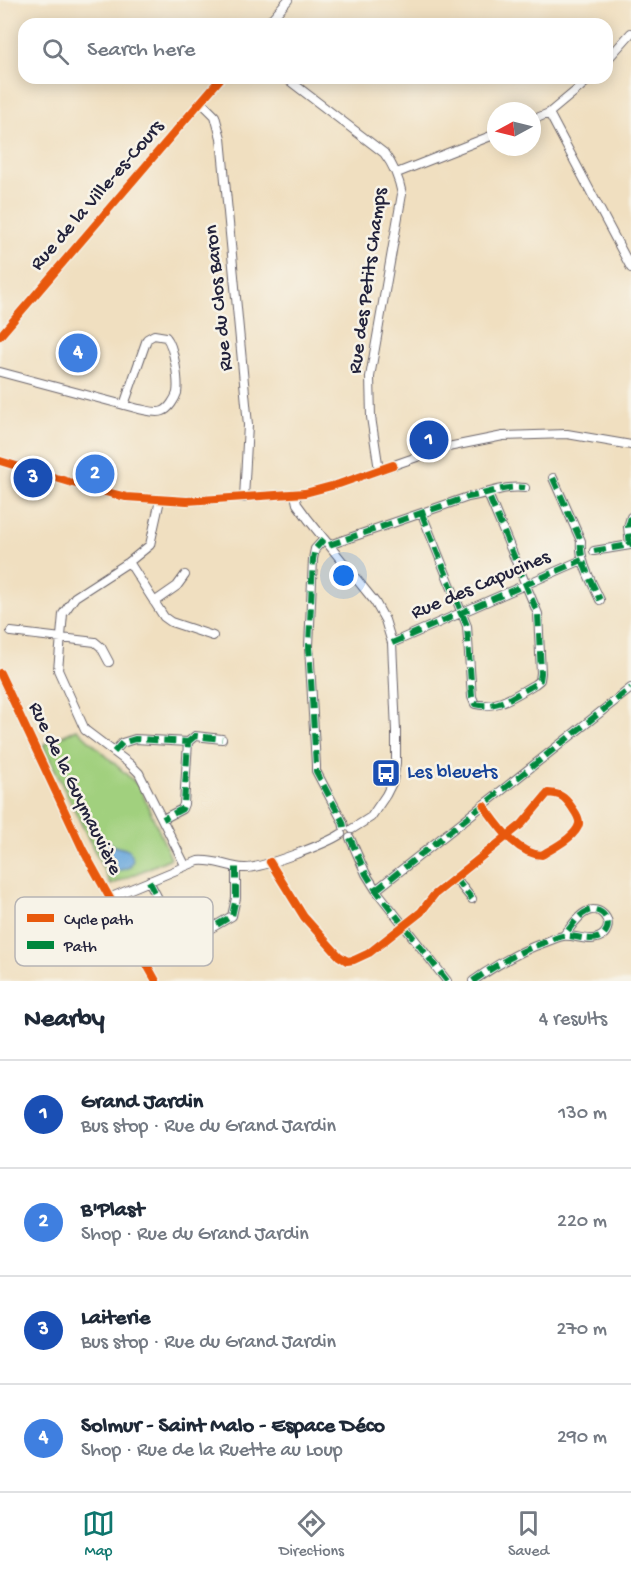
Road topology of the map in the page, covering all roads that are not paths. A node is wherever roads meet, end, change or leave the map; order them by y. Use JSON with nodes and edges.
{"nodes":[{"id":1,"x":288,"y":0,"type":"edge"},
{"id":2,"x":272,"y":18,"type":"edge"},
{"id":3,"x":631,"y":33,"type":"edge"},
{"id":4,"x":613,"y":53,"type":"edge"},
{"id":5,"x":216,"y":84,"type":"edge"},
{"id":6,"x":293,"y":84,"type":"edge"},
{"id":7,"x":584,"y":84,"type":"edge"},
{"id":8,"x":201,"y":102,"type":"junction"},
{"id":9,"x":549,"y":113,"type":"junction"},
{"id":10,"x":541,"y":116,"type":"edge"},
{"id":11,"x":487,"y":138,"type":"edge"},
{"id":12,"x":397,"y":173,"type":"junction"},
{"id":13,"x":631,"y":268,"type":"edge"},
{"id":14,"x":0,"y":336,"type":"edge"},
{"id":15,"x":0,"y":372,"type":"edge"},
{"id":16,"x":124,"y":405,"type":"junction"},
{"id":17,"x":631,"y":445,"type":"edge"},
{"id":18,"x":0,"y":461,"type":"edge"},
{"id":19,"x":380,"y":470,"type":"junction"},
{"id":20,"x":553,"y":478,"type":"dead end"},
{"id":21,"x":525,"y":488,"type":"dead end"},
{"id":22,"x":488,"y":494,"type":"junction"},
{"id":23,"x":295,"y":495,"type":"junction"},
{"id":24,"x":244,"y":498,"type":"junction"},
{"id":25,"x":160,"y":500,"type":"junction"},
{"id":26,"x":422,"y":514,"type":"junction"},
{"id":27,"x":631,"y":517,"type":"edge"},
{"id":28,"x":327,"y":542,"type":"junction"},
{"id":29,"x":594,"y":551,"type":"dead end"},
{"id":30,"x":582,"y":560,"type":"junction"},
{"id":31,"x":129,"y":562,"type":"junction"},
{"id":32,"x":185,"y":575,"type":"dead end"},
{"id":33,"x":526,"y":585,"type":"junction"},
{"id":34,"x":600,"y":600,"type":"dead end"},
{"id":35,"x":154,"y":602,"type":"junction"},
{"id":36,"x":463,"y":612,"type":"junction"},
{"id":37,"x":11,"y":632,"type":"dead end"},
{"id":38,"x":213,"y":636,"type":"dead end"},
{"id":39,"x":61,"y":639,"type":"junction"},
{"id":40,"x":392,"y":642,"type":"junction"},
{"id":41,"x":109,"y":662,"type":"dead end"},
{"id":42,"x":0,"y":673,"type":"edge"},
{"id":43,"x":631,"y":688,"type":"edge"},
{"id":44,"x":222,"y":739,"type":"dead end"},
{"id":45,"x":188,"y":742,"type":"junction"},
{"id":46,"x":114,"y":752,"type":"junction"},
{"id":47,"x":484,"y":806,"type":"junction"},
{"id":48,"x":163,"y":819,"type":"junction"},
{"id":49,"x":352,"y":829,"type":"junction"},
{"id":50,"x":342,"y":831,"type":"junction"},
{"id":51,"x":506,"y":836,"type":"junction"},
{"id":52,"x":350,"y":838,"type":"junction"},
{"id":53,"x":270,"y":862,"type":"junction"},
{"id":54,"x":185,"y":865,"type":"junction"},
{"id":55,"x":236,"y":867,"type":"junction"},
{"id":56,"x":454,"y":878,"type":"junction"},
{"id":57,"x":149,"y":881,"type":"junction"},
{"id":58,"x":376,"y":890,"type":"junction"},
{"id":59,"x":108,"y":897,"type":"edge"},
{"id":60,"x":111,"y":897,"type":"edge"},
{"id":61,"x":157,"y":897,"type":"edge"},
{"id":62,"x":472,"y":899,"type":"dead end"},
{"id":63,"x":213,"y":927,"type":"edge"},
{"id":64,"x":403,"y":927,"type":"junction"},
{"id":65,"x":564,"y":935,"type":"junction"},
{"id":66,"x":148,"y":966,"type":"edge"},
{"id":67,"x":156,"y":981,"type":"edge"},
{"id":68,"x":447,"y":981,"type":"edge"},
{"id":69,"x":473,"y":981,"type":"edge"}],
"edges":[{"from":1,"to":2,"type":"street"},
{"from":3,"to":4,"type":"street"},
{"from":5,"to":8,"type":"street","name":"Rue de la Ville-es-Cours"},
{"from":6,"to":12,"type":"street","name":"Rue des Petits Champs"},
{"from":7,"to":9,"type":"street"},
{"from":8,"to":14,"type":"street","name":"Rue de la Ville-es-Cours"},
{"from":8,"to":24,"type":"street","name":"Rue du Clos Baron"},
{"from":9,"to":10,"type":"street"},
{"from":9,"to":13,"type":"street"},
{"from":11,"to":12,"type":"street"},
{"from":12,"to":19,"type":"street","name":"Rue des Petits Champs"},
{"from":15,"to":16,"type":"street"},
{"from":16,"to":16,"type":"street"},
{"from":17,"to":19,"type":"street"},
{"from":18,"to":25,"type":"street"},
{"from":19,"to":23,"type":"street"},
{"from":20,"to":30,"type":"street"},
{"from":21,"to":22,"type":"street"},
{"from":22,"to":26,"type":"street"},
{"from":22,"to":33,"type":"street"},
{"from":23,"to":24,"type":"street"},
{"from":23,"to":28,"type":"street"},
{"from":24,"to":25,"type":"street"},
{"from":25,"to":31,"type":"street"},
{"from":26,"to":28,"type":"street"},
{"from":26,"to":36,"type":"street"},
{"from":27,"to":29,"type":"street"},
{"from":28,"to":40,"type":"street"},
{"from":28,"to":50,"type":"street"},
{"from":30,"to":33,"type":"street","name":"Rue des Capucines"},
{"from":30,"to":34,"type":"street"},
{"from":31,"to":35,"type":"street"},
{"from":31,"to":39,"type":"street"},
{"from":32,"to":35,"type":"street"},
{"from":33,"to":36,"type":"street","name":"Rue des Capucines"},
{"from":33,"to":36,"type":"street"},
{"from":35,"to":38,"type":"street"},
{"from":36,"to":40,"type":"street","name":"Rue des Capucines"},
{"from":37,"to":39,"type":"street"},
{"from":39,"to":41,"type":"street"},
{"from":39,"to":46,"type":"street"},
{"from":40,"to":49,"type":"street"},
{"from":42,"to":59,"type":"street","name":"Rue de la Guymauvière"},
{"from":43,"to":47,"type":"street"},
{"from":44,"to":45,"type":"street"},
{"from":45,"to":46,"type":"street"},
{"from":45,"to":48,"type":"street"},
{"from":46,"to":48,"type":"street"},
{"from":47,"to":51,"type":"street"},
{"from":47,"to":58,"type":"street"},
{"from":48,"to":54,"type":"street"},
{"from":49,"to":50,"type":"street"},
{"from":49,"to":52,"type":"street"},
{"from":50,"to":52,"type":"street"},
{"from":50,"to":53,"type":"street"},
{"from":51,"to":51,"type":"street"},
{"from":51,"to":56,"type":"street"},
{"from":52,"to":58,"type":"street"},
{"from":53,"to":55,"type":"street"},
{"from":53,"to":64,"type":"street"},
{"from":54,"to":55,"type":"street"},
{"from":54,"to":57,"type":"street"},
{"from":55,"to":63,"type":"street"},
{"from":56,"to":62,"type":"street"},
{"from":56,"to":64,"type":"street"},
{"from":57,"to":60,"type":"street"},
{"from":57,"to":61,"type":"street"},
{"from":58,"to":64,"type":"street"},
{"from":64,"to":68,"type":"street"},
{"from":65,"to":65,"type":"street"},
{"from":65,"to":69,"type":"street"},
{"from":66,"to":67,"type":"street","name":"Rue de la Guymauvière"}]}
